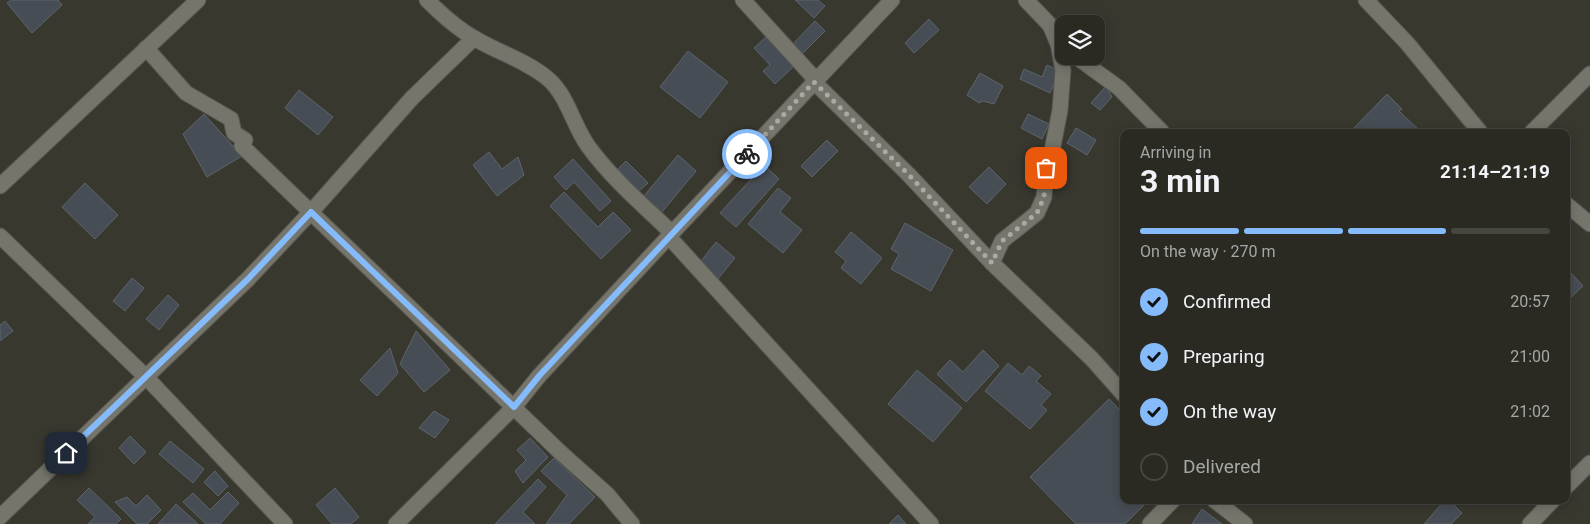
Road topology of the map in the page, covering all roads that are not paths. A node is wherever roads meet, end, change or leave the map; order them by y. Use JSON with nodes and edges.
{"nodes":[{"id":1,"x":198,"y":0,"type":"edge"},
{"id":2,"x":427,"y":0,"type":"edge"},
{"id":3,"x":743,"y":0,"type":"edge"},
{"id":4,"x":892,"y":0,"type":"edge"},
{"id":5,"x":1026,"y":0,"type":"edge"},
{"id":6,"x":1366,"y":0,"type":"edge"},
{"id":7,"x":1055,"y":35,"type":"edge"},
{"id":8,"x":474,"y":38,"type":"junction"},
{"id":9,"x":146,"y":48,"type":"junction"},
{"id":10,"x":1063,"y":65,"type":"edge"},
{"id":11,"x":1087,"y":65,"type":"edge"},
{"id":12,"x":1590,"y":74,"type":"edge"},
{"id":13,"x":814,"y":80,"type":"junction"},
{"id":14,"x":1159,"y":129,"type":"edge"},
{"id":15,"x":1478,"y":129,"type":"edge"},
{"id":16,"x":1535,"y":129,"type":"edge"},
{"id":17,"x":0,"y":186,"type":"edge"},
{"id":18,"x":1570,"y":207,"type":"edge"},
{"id":19,"x":311,"y":212,"type":"junction"},
{"id":20,"x":1590,"y":224,"type":"edge"},
{"id":21,"x":670,"y":235,"type":"junction"},
{"id":22,"x":0,"y":236,"type":"edge"},
{"id":23,"x":992,"y":263,"type":"junction"},
{"id":24,"x":146,"y":377,"type":"junction"},
{"id":25,"x":1120,"y":390,"type":"edge"},
{"id":26,"x":514,"y":407,"type":"junction"},
{"id":27,"x":1590,"y":463,"type":"edge"},
{"id":28,"x":1570,"y":483,"type":"edge"},
{"id":29,"x":1169,"y":504,"type":"edge"},
{"id":30,"x":1219,"y":504,"type":"edge"},
{"id":31,"x":1546,"y":504,"type":"edge"},
{"id":32,"x":0,"y":517,"type":"edge"},
{"id":33,"x":285,"y":524,"type":"edge"},
{"id":34,"x":396,"y":524,"type":"edge"},
{"id":35,"x":632,"y":524,"type":"edge"},
{"id":36,"x":931,"y":524,"type":"edge"},
{"id":37,"x":1150,"y":524,"type":"edge"},
{"id":38,"x":1245,"y":524,"type":"edge"},
{"id":39,"x":1530,"y":524,"type":"edge"}],
"edges":[{"from":1,"to":9,"type":"street"},
{"from":2,"to":8,"type":"street"},
{"from":3,"to":13,"type":"street"},
{"from":4,"to":13,"type":"street"},
{"from":5,"to":7,"type":"street"},
{"from":6,"to":15,"type":"street"},
{"from":8,"to":19,"type":"street"},
{"from":8,"to":21,"type":"street"},
{"from":9,"to":17,"type":"street"},
{"from":9,"to":19,"type":"street"},
{"from":10,"to":23,"type":"street"},
{"from":11,"to":14,"type":"street"},
{"from":12,"to":16,"type":"street"},
{"from":13,"to":21,"type":"street"},
{"from":13,"to":23,"type":"street"},
{"from":18,"to":20,"type":"street"},
{"from":19,"to":24,"type":"street"},
{"from":19,"to":26,"type":"street"},
{"from":21,"to":26,"type":"street"},
{"from":21,"to":36,"type":"street"},
{"from":22,"to":24,"type":"street"},
{"from":23,"to":25,"type":"street"},
{"from":24,"to":32,"type":"street"},
{"from":24,"to":33,"type":"street"},
{"from":26,"to":34,"type":"street"},
{"from":26,"to":35,"type":"street"},
{"from":27,"to":28,"type":"street"},
{"from":29,"to":37,"type":"street"},
{"from":30,"to":38,"type":"street"},
{"from":31,"to":39,"type":"street"}]}
